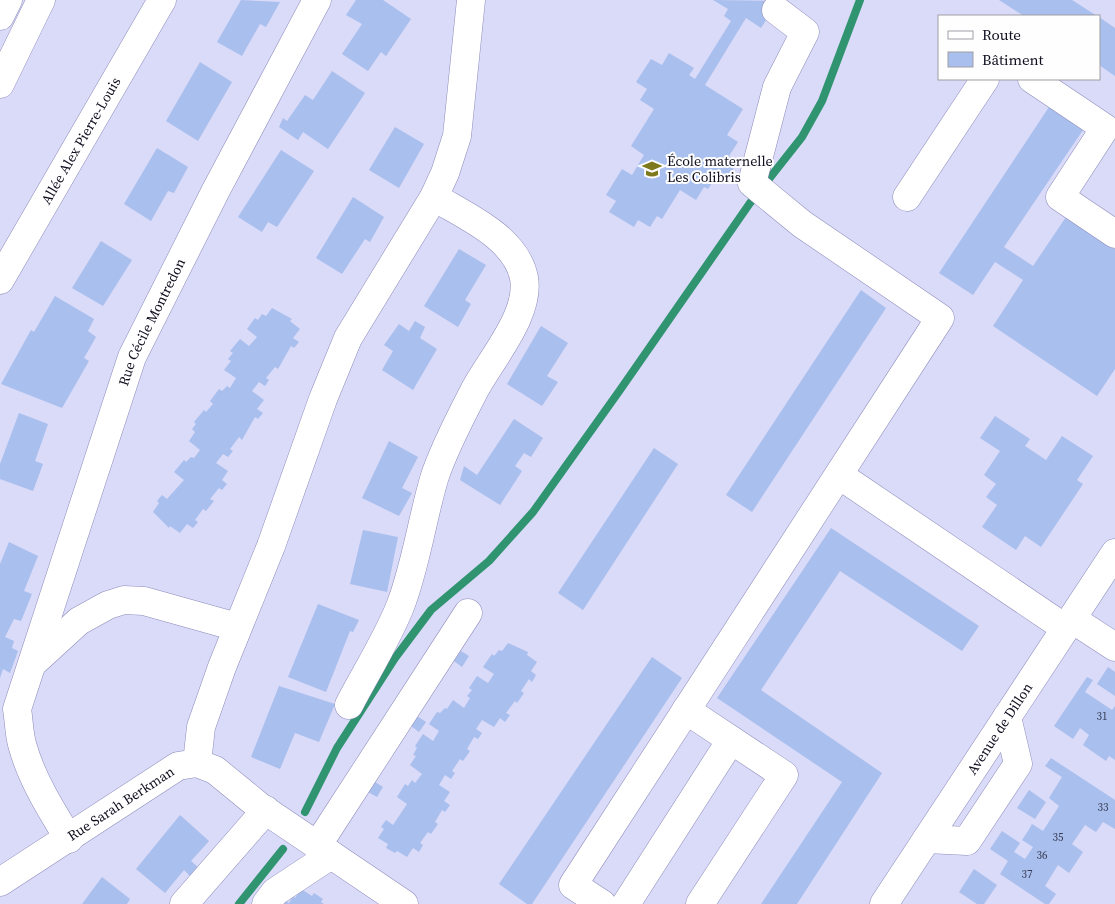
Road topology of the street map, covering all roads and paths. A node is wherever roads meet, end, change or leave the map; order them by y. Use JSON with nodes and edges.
{"nodes":[{"id":1,"x":8,"y":0,"type":"edge"},
{"id":2,"x":41,"y":0,"type":"edge"},
{"id":3,"x":162,"y":0,"type":"edge"},
{"id":4,"x":317,"y":0,"type":"edge"},
{"id":5,"x":472,"y":0,"type":"edge"},
{"id":6,"x":776,"y":10,"type":"dead end"},
{"id":7,"x":0,"y":16,"type":"edge"},
{"id":8,"x":984,"y":80,"type":"edge"},
{"id":9,"x":1033,"y":80,"type":"edge"},
{"id":10,"x":0,"y":84,"type":"edge"},
{"id":11,"x":434,"y":197,"type":"junction"},
{"id":12,"x":907,"y":197,"type":"dead end"},
{"id":13,"x":1115,"y":234,"type":"edge"},
{"id":14,"x":0,"y":280,"type":"edge"},
{"id":15,"x":839,"y":475,"type":"junction"},
{"id":16,"x":1115,"y":553,"type":"edge"},
{"id":17,"x":468,"y":613,"type":"dead end"},
{"id":18,"x":1068,"y":623,"type":"junction"},
{"id":19,"x":237,"y":627,"type":"junction"},
{"id":20,"x":1115,"y":647,"type":"edge"},
{"id":21,"x":32,"y":664,"type":"junction"},
{"id":22,"x":349,"y":705,"type":"dead end"},
{"id":23,"x":686,"y":710,"type":"junction"},
{"id":24,"x":730,"y":740,"type":"junction"},
{"id":25,"x":197,"y":762,"type":"junction"},
{"id":26,"x":266,"y":810,"type":"junction"},
{"id":27,"x":69,"y":839,"type":"junction"},
{"id":28,"x":324,"y":850,"type":"junction"},
{"id":29,"x":0,"y":882,"type":"edge"},
{"id":30,"x":184,"y":904,"type":"edge"},
{"id":31,"x":266,"y":904,"type":"edge"},
{"id":32,"x":404,"y":904,"type":"edge"},
{"id":33,"x":602,"y":904,"type":"edge"},
{"id":34,"x":626,"y":904,"type":"edge"},
{"id":35,"x":700,"y":904,"type":"edge"},
{"id":36,"x":884,"y":904,"type":"edge"}],
"edges":[{"from":1,"to":7,"type":"street"},
{"from":2,"to":10,"type":"street"},
{"from":3,"to":14,"type":"street","name":"Allée Alex Pierre-Louis"},
{"from":4,"to":21,"type":"street","name":"Rue Cécile Montredon"},
{"from":5,"to":11,"type":"street"},
{"from":6,"to":15,"type":"street"},
{"from":8,"to":12,"type":"street"},
{"from":9,"to":13,"type":"street"},
{"from":11,"to":19,"type":"street"},
{"from":11,"to":22,"type":"street"},
{"from":15,"to":18,"type":"street"},
{"from":15,"to":23,"type":"street"},
{"from":16,"to":18,"type":"street","name":"Avenue de Dillon"},
{"from":17,"to":28,"type":"street"},
{"from":18,"to":20,"type":"street"},
{"from":18,"to":36,"type":"street","name":"Avenue de Dillon"},
{"from":19,"to":21,"type":"street"},
{"from":19,"to":25,"type":"street"},
{"from":21,"to":27,"type":"street","name":"Rue Cécile Montredon"},
{"from":23,"to":24,"type":"street"},
{"from":23,"to":33,"type":"street"},
{"from":24,"to":34,"type":"street"},
{"from":24,"to":35,"type":"street"},
{"from":25,"to":26,"type":"street"},
{"from":25,"to":27,"type":"street","name":"Rue Sarah Berkman"},
{"from":26,"to":28,"type":"street"},
{"from":26,"to":30,"type":"street"},
{"from":27,"to":29,"type":"street","name":"Rue Sarah Berkman"},
{"from":28,"to":31,"type":"street"},
{"from":28,"to":32,"type":"street"}]}
